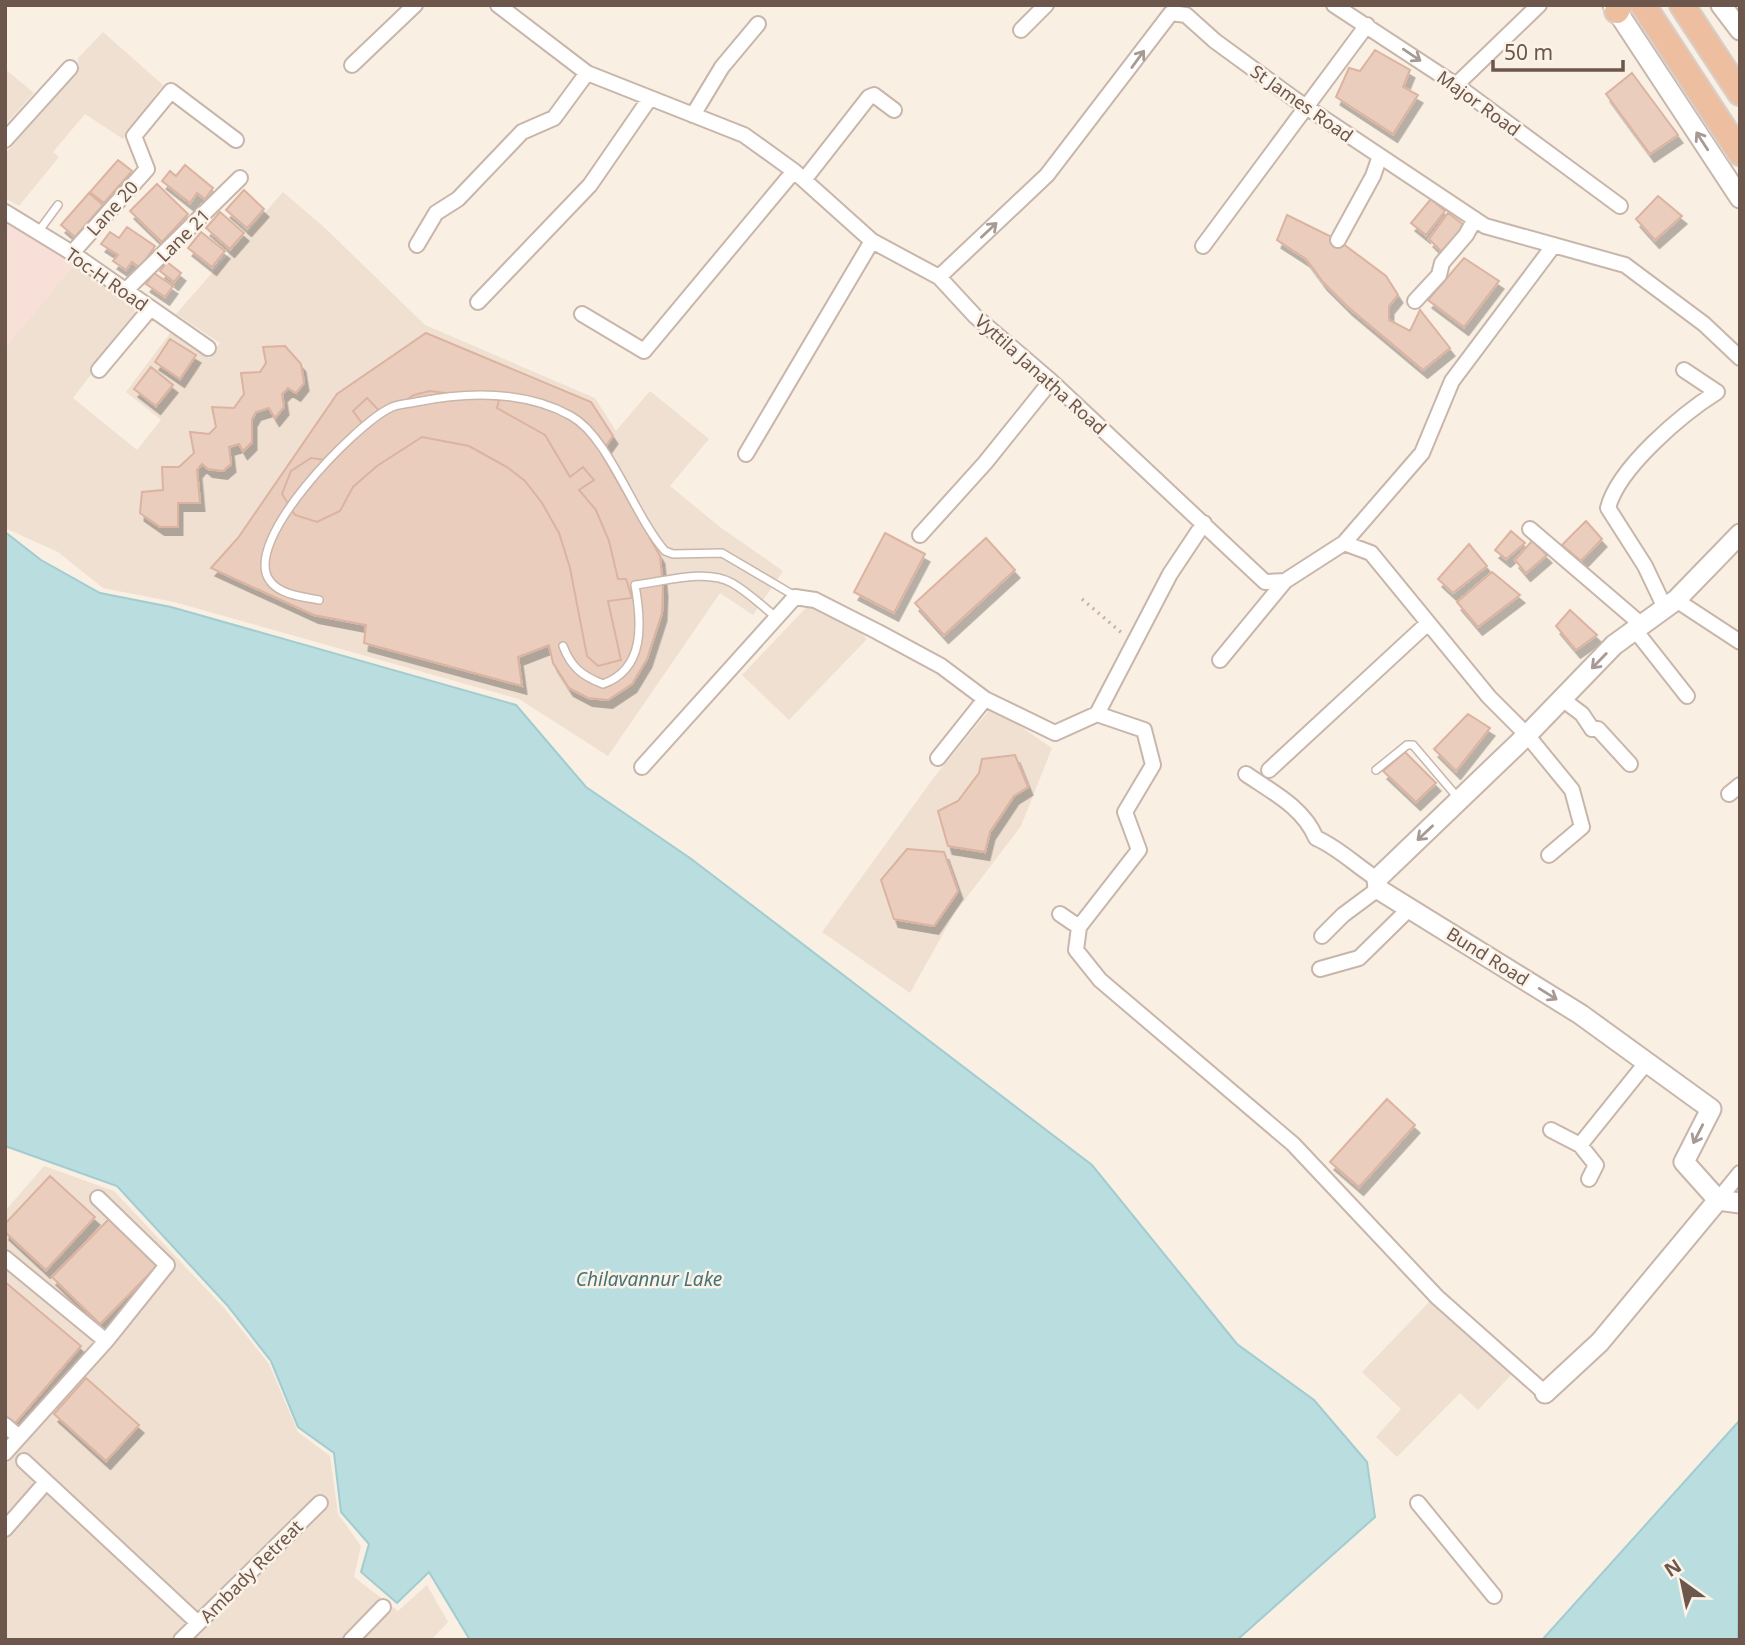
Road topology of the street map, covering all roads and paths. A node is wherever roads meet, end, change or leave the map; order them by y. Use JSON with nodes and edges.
{"nodes":[{"id":1,"x":415,"y":5,"type":"edge"},
{"id":2,"x":498,"y":5,"type":"edge"},
{"id":3,"x":1046,"y":5,"type":"edge"},
{"id":4,"x":1334,"y":5,"type":"edge"},
{"id":5,"x":1539,"y":5,"type":"edge"},
{"id":6,"x":1643,"y":5,"type":"edge"},
{"id":7,"x":1682,"y":5,"type":"edge"},
{"id":8,"x":1721,"y":5,"type":"edge"},
{"id":9,"x":1617,"y":7,"type":"edge"},
{"id":10,"x":758,"y":24,"type":"dead end"},
{"id":11,"x":1367,"y":25,"type":"junction"},
{"id":12,"x":1021,"y":30,"type":"dead end"},
{"id":13,"x":1740,"y":30,"type":"edge"},
{"id":14,"x":352,"y":65,"type":"dead end"},
{"id":15,"x":70,"y":68,"type":"dead end"},
{"id":16,"x":587,"y":74,"type":"junction"},
{"id":17,"x":1456,"y":85,"type":"junction"},
{"id":18,"x":1740,"y":93,"type":"edge"},
{"id":19,"x":650,"y":98,"type":"junction"},
{"id":20,"x":1305,"y":106,"type":"junction"},
{"id":21,"x":894,"y":110,"type":"dead end"},
{"id":22,"x":693,"y":115,"type":"junction"},
{"id":23,"x":5,"y":140,"type":"edge"},
{"id":24,"x":236,"y":140,"type":"dead end"},
{"id":25,"x":1740,"y":153,"type":"edge"},
{"id":26,"x":1380,"y":156,"type":"junction"},
{"id":27,"x":799,"y":176,"type":"junction"},
{"id":28,"x":240,"y":178,"type":"dead end"},
{"id":29,"x":1740,"y":198,"type":"edge"},
{"id":30,"x":58,"y":205,"type":"dead end"},
{"id":31,"x":1620,"y":206,"type":"dead end"},
{"id":32,"x":5,"y":212,"type":"edge"},
{"id":33,"x":1475,"y":219,"type":"junction"},
{"id":34,"x":38,"y":232,"type":"junction"},
{"id":35,"x":1338,"y":240,"type":"dead end"},
{"id":36,"x":872,"y":241,"type":"junction"},
{"id":37,"x":417,"y":245,"type":"dead end"},
{"id":38,"x":1554,"y":245,"type":"junction"},
{"id":39,"x":1203,"y":246,"type":"dead end"},
{"id":40,"x":72,"y":253,"type":"junction"},
{"id":41,"x":939,"y":277,"type":"junction"},
{"id":42,"x":125,"y":291,"type":"junction"},
{"id":43,"x":1415,"y":301,"type":"dead end"},
{"id":44,"x":478,"y":302,"type":"dead end"},
{"id":45,"x":150,"y":309,"type":"junction"},
{"id":46,"x":582,"y":314,"type":"dead end"},
{"id":47,"x":208,"y":348,"type":"dead end"},
{"id":48,"x":1740,"y":358,"type":"edge"},
{"id":49,"x":99,"y":370,"type":"dead end"},
{"id":50,"x":1684,"y":370,"type":"dead end"},
{"id":51,"x":1051,"y":381,"type":"junction"},
{"id":52,"x":746,"y":454,"type":"dead end"},
{"id":53,"x":1204,"y":523,"type":"junction"},
{"id":54,"x":1530,"y":529,"type":"dead end"},
{"id":55,"x":1740,"y":534,"type":"edge"},
{"id":56,"x":920,"y":535,"type":"dead end"},
{"id":57,"x":1344,"y":544,"type":"junction"},
{"id":58,"x":1285,"y":580,"type":"junction"},
{"id":59,"x":795,"y":597,"type":"junction"},
{"id":60,"x":1082,"y":599,"type":"dead end"},
{"id":61,"x":319,"y":600,"type":"dead end"},
{"id":62,"x":1671,"y":604,"type":"junction"},
{"id":63,"x":775,"y":617,"type":"junction"},
{"id":64,"x":1428,"y":623,"type":"junction"},
{"id":65,"x":1639,"y":627,"type":"junction"},
{"id":66,"x":1740,"y":642,"type":"edge"},
{"id":67,"x":1135,"y":644,"type":"junction"},
{"id":68,"x":563,"y":646,"type":"dead end"},
{"id":69,"x":1220,"y":660,"type":"dead end"},
{"id":70,"x":1688,"y":696,"type":"dead end"},
{"id":71,"x":985,"y":699,"type":"junction"},
{"id":72,"x":1562,"y":699,"type":"junction"},
{"id":73,"x":1097,"y":714,"type":"junction"},
{"id":74,"x":1527,"y":735,"type":"junction"},
{"id":75,"x":938,"y":758,"type":"dead end"},
{"id":76,"x":1630,"y":764,"type":"dead end"},
{"id":77,"x":642,"y":767,"type":"dead end"},
{"id":78,"x":1269,"y":769,"type":"dead end"},
{"id":79,"x":1376,"y":769,"type":"dead end"},
{"id":80,"x":1246,"y":774,"type":"dead end"},
{"id":81,"x":1459,"y":800,"type":"junction"},
{"id":82,"x":1549,"y":855,"type":"dead end"},
{"id":83,"x":1377,"y":884,"type":"junction"},
{"id":84,"x":1410,"y":908,"type":"junction"},
{"id":85,"x":1060,"y":914,"type":"dead end"},
{"id":86,"x":1079,"y":928,"type":"junction"},
{"id":87,"x":1322,"y":936,"type":"dead end"},
{"id":88,"x":1320,"y":969,"type":"dead end"},
{"id":89,"x":1646,"y":1063,"type":"junction"},
{"id":90,"x":1551,"y":1130,"type":"dead end"},
{"id":91,"x":1580,"y":1145,"type":"junction"},
{"id":92,"x":1740,"y":1173,"type":"edge"},
{"id":93,"x":1589,"y":1179,"type":"dead end"},
{"id":94,"x":98,"y":1198,"type":"dead end"},
{"id":95,"x":1718,"y":1200,"type":"junction"},
{"id":96,"x":1740,"y":1203,"type":"edge"},
{"id":97,"x":5,"y":1258,"type":"edge"},
{"id":98,"x":106,"y":1341,"type":"junction"},
{"id":99,"x":1545,"y":1393,"type":"joint"},
{"id":100,"x":5,"y":1425,"type":"edge"},
{"id":101,"x":19,"y":1437,"type":"junction"},
{"id":102,"x":5,"y":1453,"type":"edge"},
{"id":103,"x":24,"y":1461,"type":"dead end"},
{"id":104,"x":46,"y":1482,"type":"junction"},
{"id":105,"x":320,"y":1503,"type":"dead end"},
{"id":106,"x":1418,"y":1503,"type":"dead end"},
{"id":107,"x":5,"y":1529,"type":"edge"},
{"id":108,"x":1494,"y":1596,"type":"dead end"},
{"id":109,"x":383,"y":1607,"type":"dead end"},
{"id":110,"x":198,"y":1623,"type":"junction"},
{"id":111,"x":181,"y":1640,"type":"edge"},
{"id":112,"x":351,"y":1640,"type":"edge"}],
"edges":[{"from":1,"to":14,"type":"street"},
{"from":2,"to":16,"type":"street","name":"Vyttila Janatha Road"},
{"from":3,"to":12,"type":"street"},
{"from":4,"to":11,"type":"street","name":"Major Road"},
{"from":5,"to":17,"type":"street"},
{"from":6,"to":25,"type":"highway"},
{"from":7,"to":18,"type":"highway"},
{"from":8,"to":13,"type":"street"},
{"from":29,"to":9,"type":"street","one_way":true},
{"from":10,"to":22,"type":"street"},
{"from":11,"to":17,"type":"street","name":"Major Road","one_way":true},
{"from":11,"to":20,"type":"street"},
{"from":15,"to":23,"type":"street"},
{"from":16,"to":19,"type":"street","name":"Vyttila Janatha Road"},
{"from":16,"to":37,"type":"street"},
{"from":17,"to":31,"type":"street","name":"Major Road"},
{"from":19,"to":22,"type":"street","name":"Vyttila Janatha Road"},
{"from":19,"to":44,"type":"street"},
{"from":20,"to":26,"type":"street","name":"St James Road"},
{"from":20,"to":39,"type":"street"},
{"from":41,"to":20,"type":"street","name":"St James Road","one_way":true},
{"from":21,"to":27,"type":"street"},
{"from":22,"to":27,"type":"street","name":"Vyttila Janatha Road"},
{"from":24,"to":40,"type":"street","name":"Lane 20"},
{"from":26,"to":33,"type":"street","name":"St James Road"},
{"from":26,"to":35,"type":"street"},
{"from":27,"to":36,"type":"street","name":"Vyttila Janatha Road"},
{"from":27,"to":46,"type":"street"},
{"from":28,"to":42,"type":"street","name":"Lane 21"},
{"from":30,"to":34,"type":"lane"},
{"from":32,"to":34,"type":"street","name":"Toc-H Road"},
{"from":33,"to":38,"type":"street","name":"St James Road"},
{"from":33,"to":43,"type":"street"},
{"from":34,"to":40,"type":"street","name":"Toc-H Road"},
{"from":36,"to":41,"type":"street","name":"Vyttila Janatha Road"},
{"from":36,"to":52,"type":"street"},
{"from":38,"to":48,"type":"street","name":"St James Road"},
{"from":38,"to":57,"type":"street"},
{"from":40,"to":42,"type":"street","name":"Toc-H Road"},
{"from":41,"to":51,"type":"street","name":"Vyttila Janatha Road"},
{"from":42,"to":45,"type":"street","name":"Toc-H Road"},
{"from":45,"to":47,"type":"street","name":"Toc-H Road"},
{"from":45,"to":49,"type":"street"},
{"from":50,"to":62,"type":"street"},
{"from":51,"to":53,"type":"street","name":"Vyttila Janatha Road"},
{"from":51,"to":56,"type":"street"},
{"from":53,"to":58,"type":"street","name":"Vyttila Janatha Road"},
{"from":53,"to":67,"type":"street"},
{"from":54,"to":65,"type":"street"},
{"from":55,"to":62,"type":"street"},
{"from":57,"to":58,"type":"street"},
{"from":57,"to":64,"type":"street"},
{"from":58,"to":69,"type":"street"},
{"from":59,"to":61,"type":"lane"},
{"from":59,"to":63,"type":"street"},
{"from":59,"to":71,"type":"street"},
{"from":60,"to":67,"type":"path"},
{"from":62,"to":65,"type":"street"},
{"from":62,"to":66,"type":"street"},
{"from":63,"to":68,"type":"lane"},
{"from":63,"to":77,"type":"street"},
{"from":64,"to":74,"type":"street"},
{"from":64,"to":78,"type":"street"},
{"from":65,"to":70,"type":"street"},
{"from":65,"to":72,"type":"street","one_way":true},
{"from":67,"to":73,"type":"street"},
{"from":71,"to":73,"type":"street"},
{"from":71,"to":75,"type":"street"},
{"from":72,"to":74,"type":"street"},
{"from":72,"to":76,"type":"street"},
{"from":73,"to":86,"type":"street"},
{"from":74,"to":81,"type":"street"},
{"from":74,"to":82,"type":"street"},
{"from":79,"to":81,"type":"lane"},
{"from":80,"to":83,"type":"street"},
{"from":81,"to":83,"type":"street","one_way":true},
{"from":83,"to":84,"type":"street","name":"Bund Road"},
{"from":83,"to":87,"type":"street"},
{"from":84,"to":88,"type":"street"},
{"from":84,"to":89,"type":"street","name":"Bund Road","one_way":true},
{"from":85,"to":86,"type":"street"},
{"from":86,"to":99,"type":"street"},
{"from":89,"to":91,"type":"street"},
{"from":89,"to":95,"type":"street","name":"Bund Road","one_way":true},
{"from":90,"to":91,"type":"street"},
{"from":91,"to":93,"type":"street"},
{"from":92,"to":95,"type":"street"},
{"from":94,"to":98,"type":"street"},
{"from":95,"to":96,"type":"street"},
{"from":95,"to":99,"type":"street"},
{"from":97,"to":98,"type":"street"},
{"from":98,"to":101,"type":"street"},
{"from":100,"to":101,"type":"street"},
{"from":101,"to":102,"type":"street"},
{"from":103,"to":104,"type":"street"},
{"from":104,"to":107,"type":"street"},
{"from":104,"to":110,"type":"street"},
{"from":105,"to":110,"type":"street","name":"Ambady Retreat"},
{"from":106,"to":108,"type":"street"},
{"from":109,"to":112,"type":"street"},
{"from":110,"to":111,"type":"street","name":"Ambady Retreat"}]}
